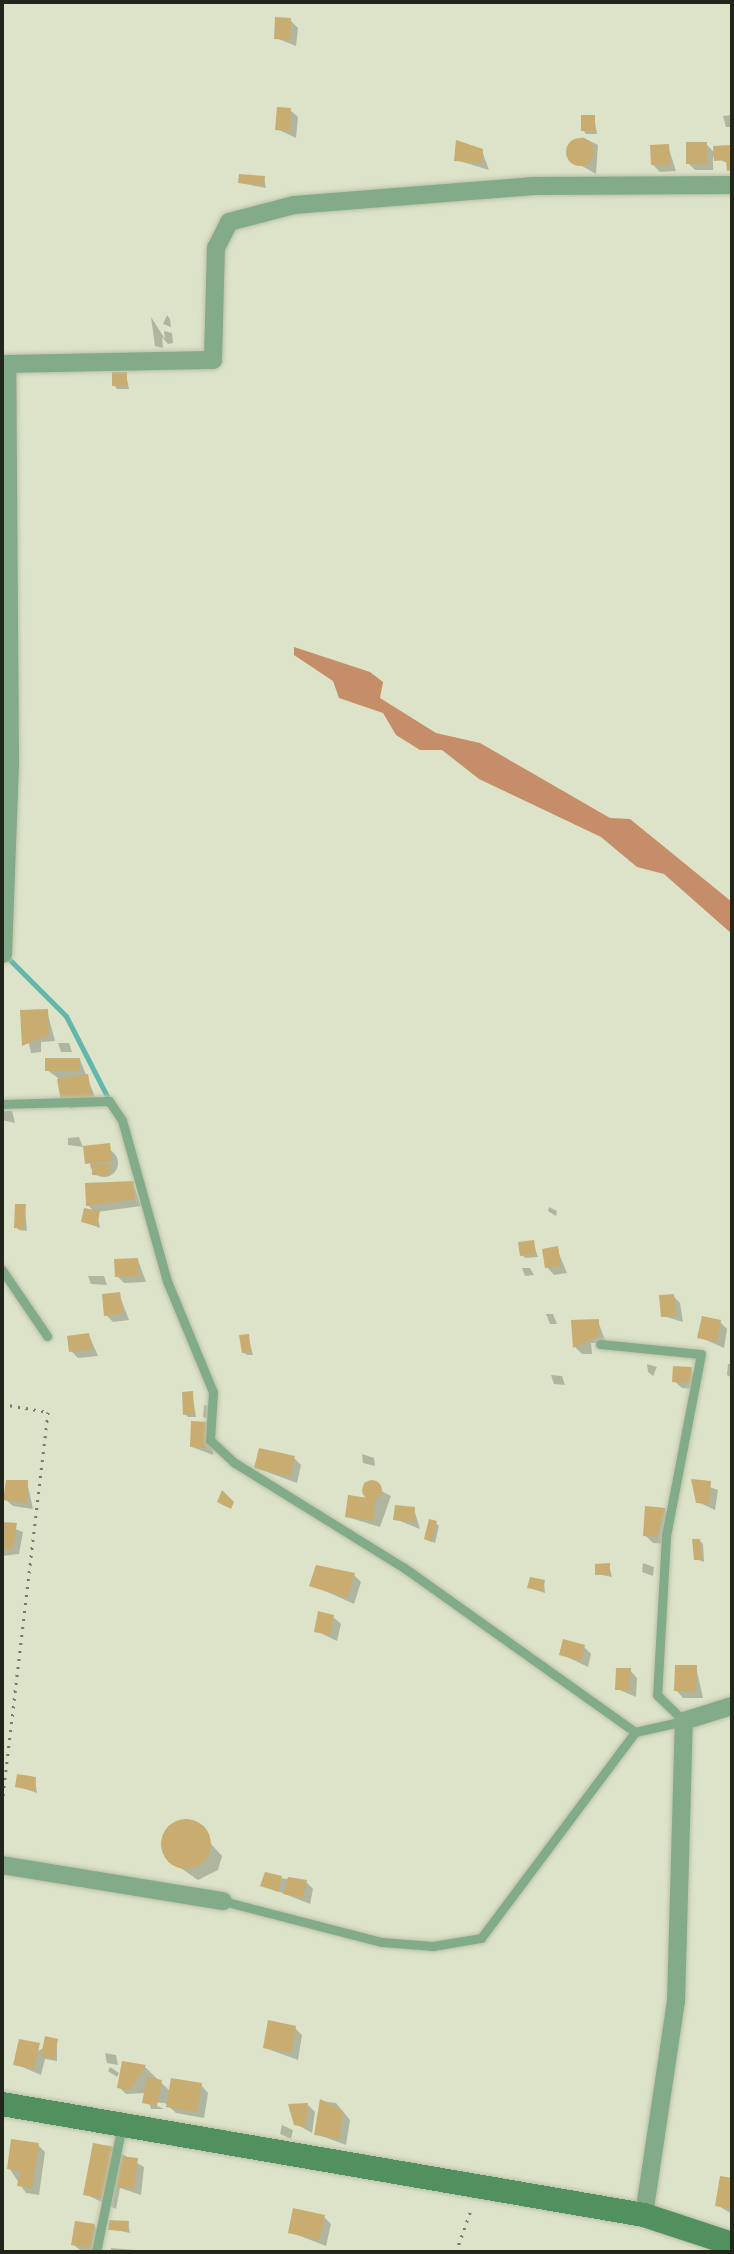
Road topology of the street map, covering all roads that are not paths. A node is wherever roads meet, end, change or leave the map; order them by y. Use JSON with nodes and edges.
{"nodes":[{"id":1,"x":732,"y":185,"type":"edge"},
{"id":2,"x":4,"y":364,"type":"edge"},
{"id":3,"x":3,"y":954,"type":"edge"},
{"id":4,"x":2,"y":1104,"type":"edge"},
{"id":5,"x":2,"y":1270,"type":"edge"},
{"id":6,"x":47,"y":1336,"type":"dead end"},
{"id":7,"x":600,"y":1344,"type":"dead end"},
{"id":8,"x":732,"y":1706,"type":"edge"},
{"id":9,"x":684,"y":1721,"type":"junction"},
{"id":10,"x":635,"y":1732,"type":"junction"},
{"id":11,"x":2,"y":1865,"type":"edge"},
{"id":12,"x":223,"y":1901,"type":"joint"},
{"id":13,"x":2,"y":2104,"type":"edge"},
{"id":14,"x":122,"y":2125,"type":"junction"},
{"id":15,"x":644,"y":2215,"type":"junction"},
{"id":16,"x":732,"y":2244,"type":"edge"},
{"id":17,"x":96,"y":2252,"type":"edge"}],
"edges":[{"from":1,"to":2,"type":"street"},
{"from":2,"to":3,"type":"street"},
{"from":4,"to":10,"type":"lane"},
{"from":5,"to":6,"type":"lane"},
{"from":7,"to":9,"type":"lane"},
{"from":8,"to":9,"type":"street"},
{"from":9,"to":10,"type":"lane"},
{"from":9,"to":15,"type":"street"},
{"from":10,"to":12,"type":"lane"},
{"from":11,"to":12,"type":"street"},
{"from":13,"to":14,"type":"street"},
{"from":14,"to":15,"type":"street"},
{"from":14,"to":17,"type":"lane"},
{"from":15,"to":16,"type":"street"}]}
